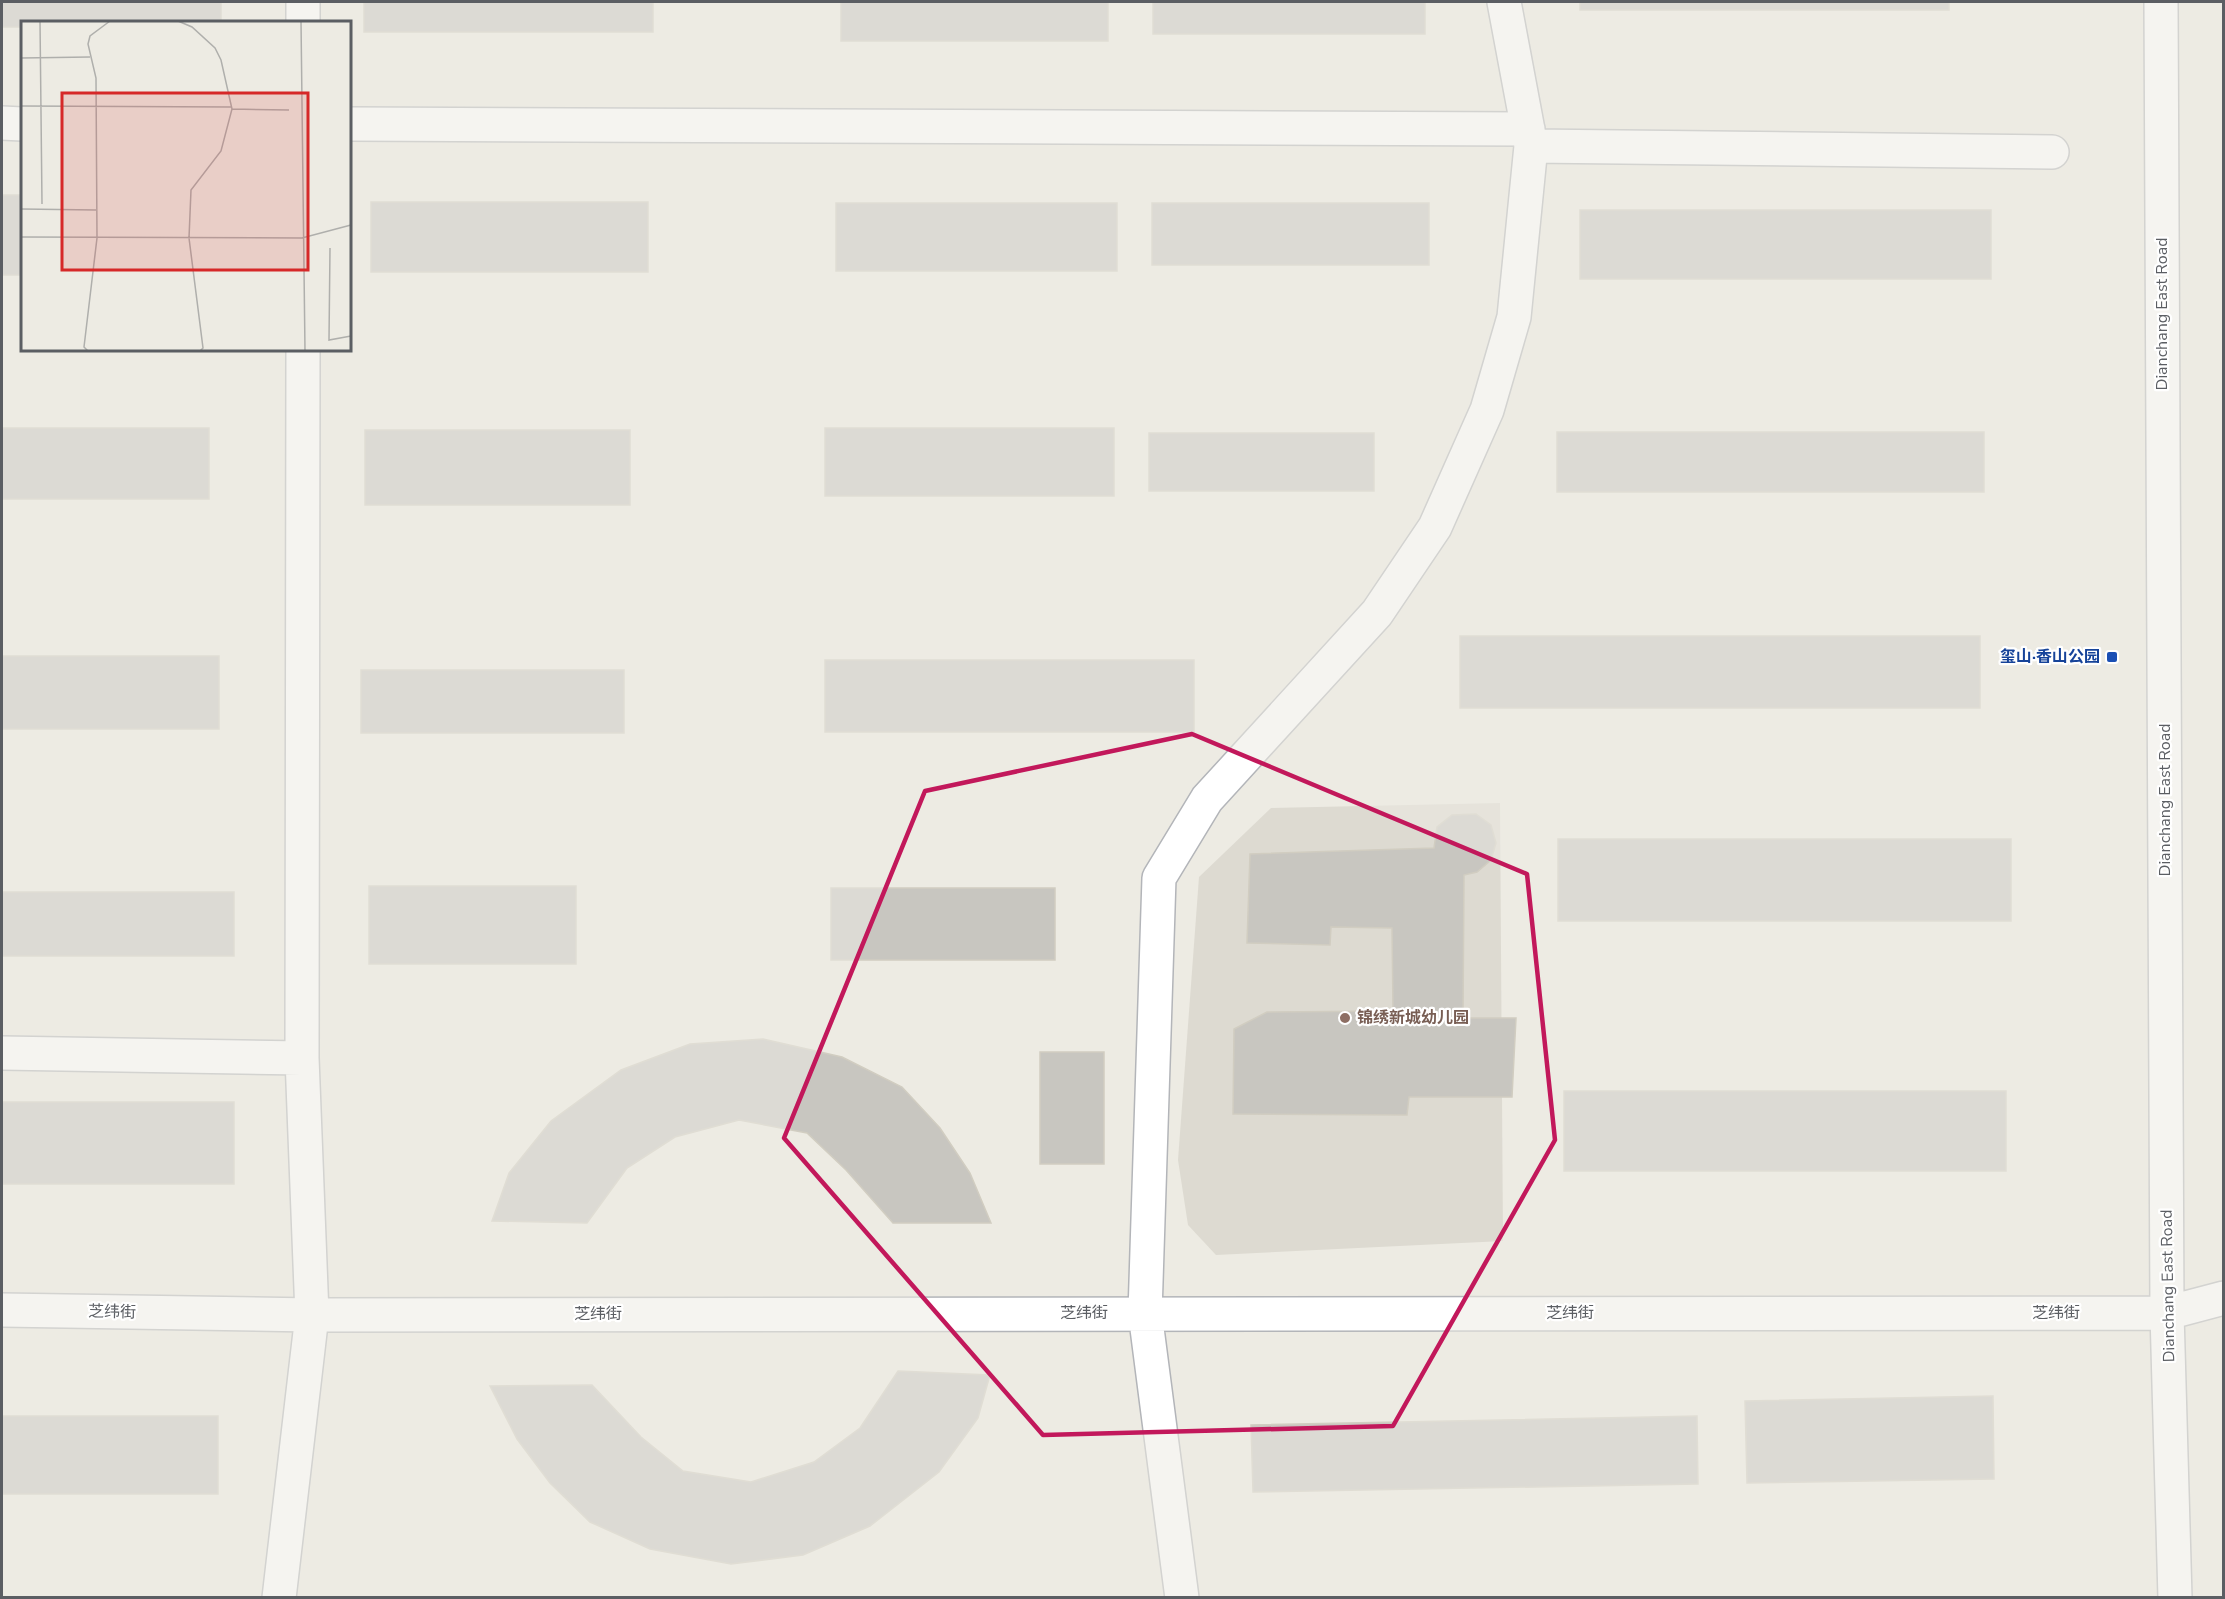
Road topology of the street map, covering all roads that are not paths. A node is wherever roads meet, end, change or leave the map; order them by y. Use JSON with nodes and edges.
{"nodes":[{"id":1,"x":303,"y":2,"type":"edge"},
{"id":2,"x":1504,"y":2,"type":"edge"},
{"id":3,"x":2161,"y":2,"type":"edge"},
{"id":4,"x":303,"y":21,"type":"edge"},
{"id":5,"x":2,"y":123,"type":"edge"},
{"id":6,"x":21,"y":124,"type":"edge"},
{"id":7,"x":351,"y":124,"type":"edge"},
{"id":8,"x":1530,"y":138,"type":"junction"},
{"id":9,"x":2052,"y":152,"type":"dead end"},
{"id":10,"x":303,"y":351,"type":"edge"},
{"id":11,"x":2,"y":1053,"type":"edge"},
{"id":12,"x":302,"y":1059,"type":"junction"},
{"id":13,"x":2223,"y":1298,"type":"edge"},
{"id":14,"x":2,"y":1310,"type":"edge"},
{"id":15,"x":1145,"y":1313,"type":"junction"},
{"id":16,"x":2167,"y":1313,"type":"junction"},
{"id":17,"x":312,"y":1315,"type":"junction"},
{"id":18,"x":279,"y":1598,"type":"edge"},
{"id":19,"x":1182,"y":1598,"type":"edge"},
{"id":20,"x":2175,"y":1598,"type":"edge"}],
"edges":[{"from":1,"to":4,"type":"street"},
{"from":2,"to":8,"type":"street"},
{"from":3,"to":16,"type":"street","name":"Dianchang East Road"},
{"from":5,"to":6,"type":"street"},
{"from":7,"to":8,"type":"street"},
{"from":8,"to":9,"type":"street"},
{"from":8,"to":15,"type":"street"},
{"from":10,"to":12,"type":"street"},
{"from":11,"to":12,"type":"street"},
{"from":12,"to":17,"type":"street"},
{"from":13,"to":16,"type":"street","name":"芝纬街"},
{"from":14,"to":17,"type":"street","name":"芝纬街"},
{"from":15,"to":16,"type":"street","name":"芝纬街"},
{"from":15,"to":17,"type":"street","name":"芝纬街"},
{"from":15,"to":19,"type":"street"},
{"from":16,"to":20,"type":"street","name":"Dianchang East Road"},
{"from":17,"to":18,"type":"street"}]}
